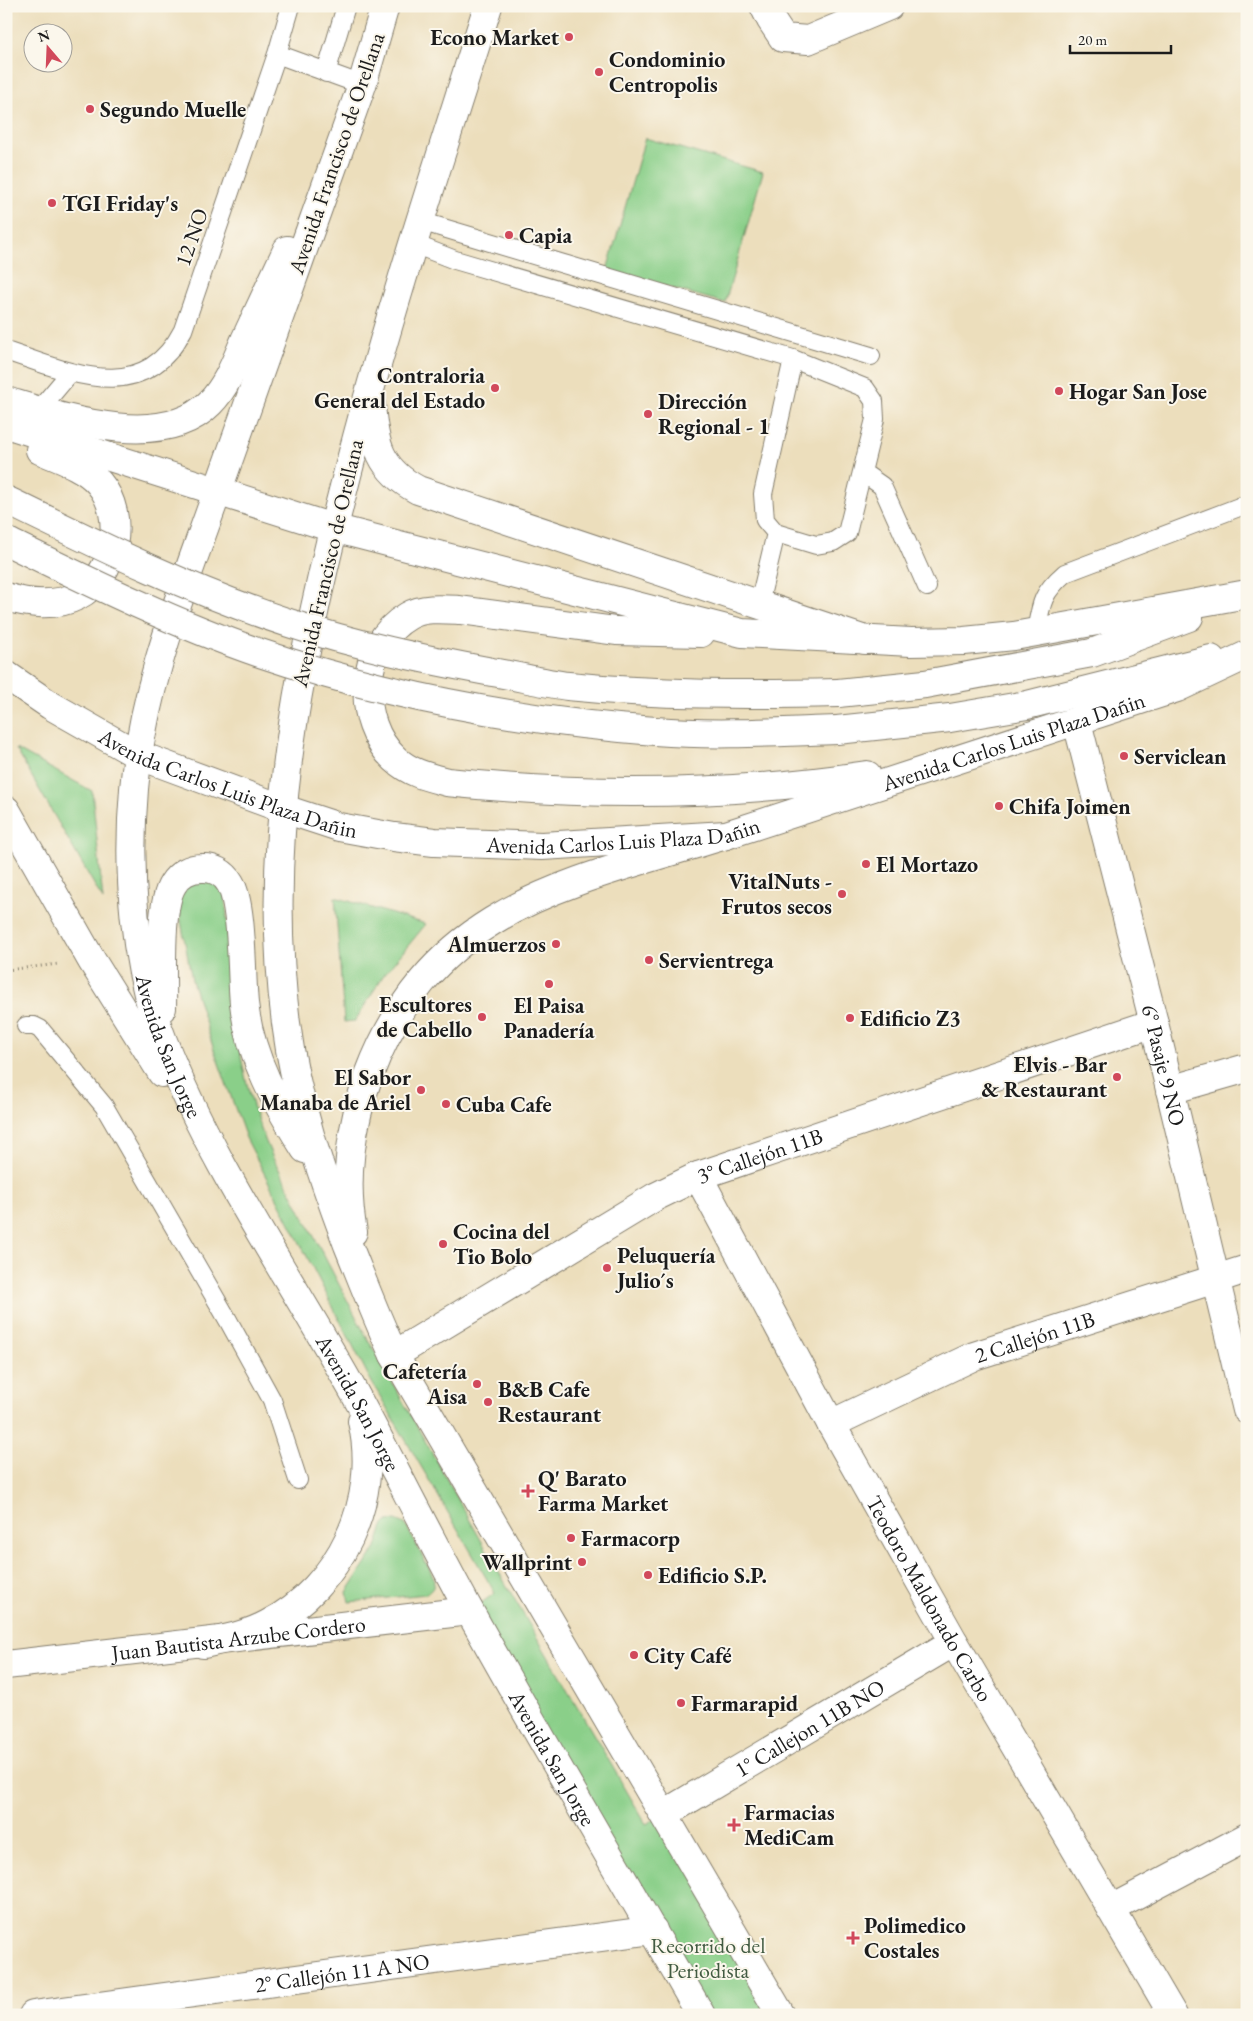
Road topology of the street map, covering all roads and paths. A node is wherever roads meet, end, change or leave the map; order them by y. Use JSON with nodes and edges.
{"nodes":[{"id":1,"x":291,"y":6,"type":"edge"},
{"id":2,"x":346,"y":6,"type":"edge"},
{"id":3,"x":385,"y":6,"type":"edge"},
{"id":4,"x":488,"y":6,"type":"edge"},
{"id":5,"x":764,"y":6,"type":"edge"},
{"id":6,"x":890,"y":6,"type":"edge"},
{"id":7,"x":278,"y":54,"type":"junction"},
{"id":8,"x":326,"y":73,"type":"junction"},
{"id":9,"x":362,"y":84,"type":"junction"},
{"id":10,"x":417,"y":233,"type":"junction"},
{"id":11,"x":6,"y":351,"type":"edge"},
{"id":12,"x":871,"y":356,"type":"dead end"},
{"id":13,"x":793,"y":359,"type":"junction"},
{"id":14,"x":70,"y":373,"type":"junction"},
{"id":15,"x":372,"y":380,"type":"junction"},
{"id":16,"x":6,"y":401,"type":"edge"},
{"id":17,"x":38,"y":410,"type":"junction"},
{"id":18,"x":6,"y":424,"type":"edge"},
{"id":19,"x":6,"y":435,"type":"edge"},
{"id":20,"x":862,"y":472,"type":"junction"},
{"id":21,"x":218,"y":490,"type":"junction"},
{"id":22,"x":6,"y":500,"type":"edge"},
{"id":23,"x":1247,"y":504,"type":"edge"},
{"id":24,"x":333,"y":528,"type":"junction"},
{"id":25,"x":776,"y":533,"type":"junction"},
{"id":26,"x":6,"y":542,"type":"edge"},
{"id":27,"x":927,"y":587,"type":"dead end"},
{"id":28,"x":1247,"y":595,"type":"edge"},
{"id":29,"x":6,"y":598,"type":"edge"},
{"id":30,"x":759,"y":604,"type":"junction"},
{"id":31,"x":1036,"y":632,"type":"junction"},
{"id":32,"x":742,"y":633,"type":"junction"},
{"id":33,"x":865,"y":640,"type":"junction"},
{"id":34,"x":1247,"y":650,"type":"edge"},
{"id":35,"x":1247,"y":655,"type":"edge"},
{"id":36,"x":6,"y":675,"type":"edge"},
{"id":37,"x":1077,"y":722,"type":"junction"},
{"id":38,"x":138,"y":755,"type":"junction"},
{"id":39,"x":940,"y":764,"type":"junction"},
{"id":40,"x":281,"y":808,"type":"junction"},
{"id":41,"x":6,"y":810,"type":"edge"},
{"id":42,"x":726,"y":835,"type":"junction"},
{"id":43,"x":92,"y":961,"type":"junction"},
{"id":44,"x":6,"y":970,"type":"edge"},
{"id":45,"x":1154,"y":1023,"type":"junction"},
{"id":46,"x":26,"y":1026,"type":"dead end"},
{"id":47,"x":162,"y":1038,"type":"junction"},
{"id":48,"x":1247,"y":1068,"type":"edge"},
{"id":49,"x":1170,"y":1090,"type":"junction"},
{"id":50,"x":320,"y":1171,"type":"junction"},
{"id":51,"x":226,"y":1175,"type":"junction"},
{"id":52,"x":698,"y":1176,"type":"junction"},
{"id":53,"x":1247,"y":1269,"type":"edge"},
{"id":54,"x":1215,"y":1278,"type":"junction"},
{"id":55,"x":378,"y":1322,"type":"junction"},
{"id":56,"x":394,"y":1355,"type":"junction"},
{"id":57,"x":353,"y":1391,"type":"junction"},
{"id":58,"x":1247,"y":1410,"type":"edge"},
{"id":59,"x":830,"y":1424,"type":"junction"},
{"id":60,"x":298,"y":1480,"type":"dead end"},
{"id":61,"x":470,"y":1611,"type":"junction"},
{"id":62,"x":954,"y":1642,"type":"junction"},
{"id":63,"x":203,"y":1644,"type":"junction"},
{"id":64,"x":6,"y":1665,"type":"edge"},
{"id":65,"x":664,"y":1814,"type":"junction"},
{"id":66,"x":1247,"y":1837,"type":"edge"},
{"id":67,"x":1111,"y":1909,"type":"junction"},
{"id":68,"x":653,"y":1930,"type":"junction"},
{"id":69,"x":33,"y":2015,"type":"edge"},
{"id":70,"x":701,"y":2015,"type":"edge"},
{"id":71,"x":781,"y":2015,"type":"edge"},
{"id":72,"x":1173,"y":2015,"type":"edge"}],
"edges":[{"from":1,"to":7,"type":"lane","name":"12 NO"},
{"from":2,"to":8,"type":"lane"},
{"from":3,"to":9,"type":"main road","name":"Avenida Francisco de Orellana"},
{"from":4,"to":10,"type":"main road","name":"Avenida Francisco de Orellana"},
{"from":5,"to":6,"type":"main road"},
{"from":7,"to":8,"type":"lane"},
{"from":7,"to":14,"type":"lane","name":"12 NO"},
{"from":8,"to":9,"type":"lane"},
{"from":9,"to":17,"type":"main road"},
{"from":9,"to":21,"type":"main road","name":"Avenida Francisco de Orellana"},
{"from":10,"to":12,"type":"lane"},
{"from":10,"to":13,"type":"lane"},
{"from":10,"to":15,"type":"main road","name":"Avenida Francisco de Orellana"},
{"from":11,"to":14,"type":"lane","name":"12 NO"},
{"from":13,"to":20,"type":"lane"},
{"from":13,"to":25,"type":"lane"},
{"from":14,"to":17,"type":"lane"},
{"from":15,"to":24,"type":"main road","name":"Avenida Francisco de Orellana"},
{"from":15,"to":30,"type":"main road"},
{"from":16,"to":17,"type":"main road"},
{"from":18,"to":21,"type":"main road"},
{"from":19,"to":29,"type":"main road"},
{"from":20,"to":25,"type":"lane"},
{"from":20,"to":27,"type":"lane"},
{"from":21,"to":24,"type":"main road"},
{"from":21,"to":38,"type":"main road","name":"Avenida Francisco de Orellana"},
{"from":22,"to":28,"type":"main road","bridge":true},
{"from":23,"to":31,"type":"lane"},
{"from":24,"to":32,"type":"main road"},
{"from":24,"to":40,"type":"main road","name":"Avenida Francisco de Orellana"},
{"from":25,"to":30,"type":"lane"},
{"from":26,"to":34,"type":"main road","name":"Avenida Carlos Luis Plaza Dañin","bridge":true},
{"from":28,"to":31,"type":"main road"},
{"from":30,"to":33,"type":"main road"},
{"from":31,"to":33,"type":"main road"},
{"from":32,"to":33,"type":"main road"},
{"from":32,"to":39,"type":"main road"},
{"from":35,"to":37,"type":"main road","name":"Avenida Carlos Luis Plaza Dañin"},
{"from":36,"to":38,"type":"main road","name":"Avenida Carlos Luis Plaza Dañin"},
{"from":37,"to":39,"type":"main road","name":"Avenida Carlos Luis Plaza Dañin"},
{"from":37,"to":45,"type":"main road","name":"6° Pasaje 9 NO"},
{"from":38,"to":40,"type":"main road","name":"Avenida Carlos Luis Plaza Dañin"},
{"from":38,"to":47,"type":"main road","name":"Avenida San Jorge"},
{"from":39,"to":42,"type":"main road","name":"Avenida Carlos Luis Plaza Dañin"},
{"from":40,"to":42,"type":"main road","name":"Avenida Carlos Luis Plaza Dañin"},
{"from":40,"to":50,"type":"main road"},
{"from":41,"to":43,"type":"main road"},
{"from":42,"to":55,"type":"main road"},
{"from":43,"to":44,"type":"path"},
{"from":43,"to":51,"type":"main road"},
{"from":45,"to":49,"type":"main road","name":"6° Pasaje 9 NO"},
{"from":45,"to":52,"type":"main road","name":"3° Callejón 11B"},
{"from":46,"to":60,"type":"lane"},
{"from":47,"to":50,"type":"main road"},
{"from":47,"to":51,"type":"main road","name":"Avenida San Jorge"},
{"from":48,"to":49,"type":"main road"},
{"from":49,"to":54,"type":"main road","name":"6° Pasaje 9 NO"},
{"from":50,"to":55,"type":"main road"},
{"from":51,"to":57,"type":"main road","name":"Avenida San Jorge"},
{"from":52,"to":56,"type":"main road","name":"3° Callejón 11B"},
{"from":52,"to":59,"type":"main road","name":"Teodoro Maldonado Carbo"},
{"from":53,"to":54,"type":"main road","name":"2 Callejón 11B"},
{"from":54,"to":58,"type":"main road","name":"6° Pasaje 9 NO"},
{"from":54,"to":59,"type":"main road","name":"2 Callejón 11B"},
{"from":55,"to":56,"type":"main road"},
{"from":56,"to":65,"type":"main road"},
{"from":57,"to":61,"type":"main road","name":"Avenida San Jorge"},
{"from":57,"to":63,"type":"main road"},
{"from":59,"to":62,"type":"main road","name":"Teodoro Maldonado Carbo"},
{"from":61,"to":63,"type":"main road","name":"Juan Bautista Arzube Cordero"},
{"from":61,"to":68,"type":"main road","name":"Avenida San Jorge"},
{"from":62,"to":65,"type":"main road","name":"1° Callejon 11B NO"},
{"from":62,"to":67,"type":"main road","name":"Teodoro Maldonado Carbo"},
{"from":63,"to":64,"type":"main road","name":"Juan Bautista Arzube Cordero"},
{"from":65,"to":71,"type":"main road"},
{"from":66,"to":67,"type":"main road"},
{"from":67,"to":72,"type":"main road","name":"Teodoro Maldonado Carbo"},
{"from":68,"to":69,"type":"main road","name":"2° Callejón 11 A NO"},
{"from":68,"to":70,"type":"main road","name":"Avenida San Jorge"}]}
